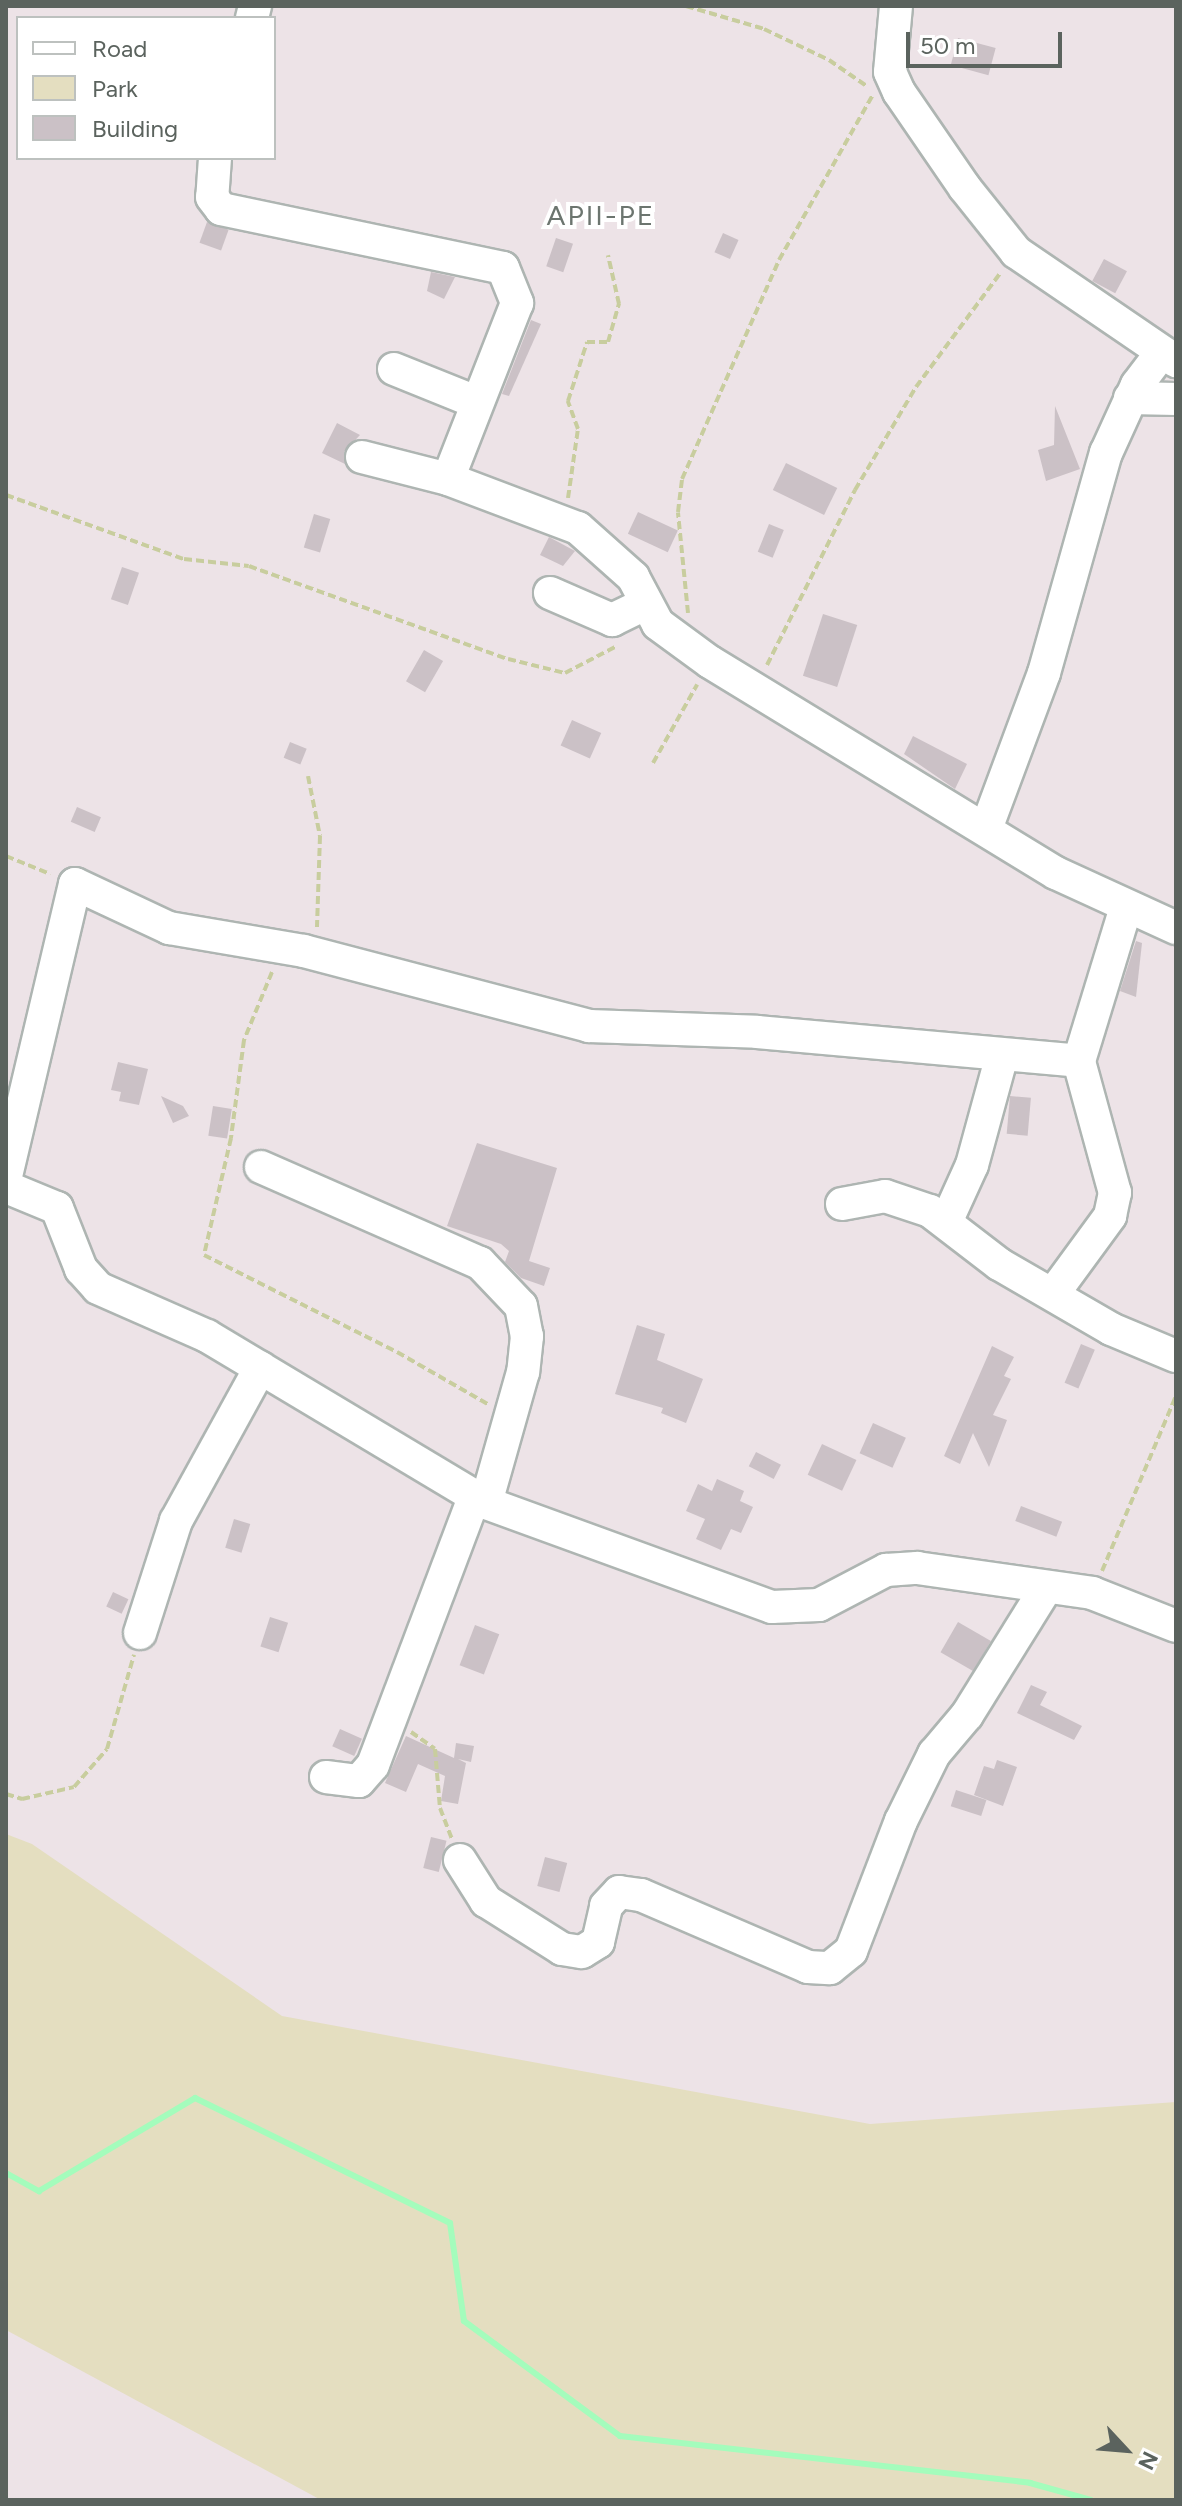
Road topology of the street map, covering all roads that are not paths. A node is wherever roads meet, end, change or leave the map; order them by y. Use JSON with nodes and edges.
{"nodes":[{"id":1,"x":896,"y":6,"type":"edge"},
{"id":2,"x":215,"y":160,"type":"edge"},
{"id":3,"x":1169,"y":357,"type":"edge"},
{"id":4,"x":394,"y":369,"type":"dead end"},
{"id":5,"x":1130,"y":398,"type":"junction"},
{"id":6,"x":1176,"y":399,"type":"edge"},
{"id":7,"x":476,"y":402,"type":"junction"},
{"id":8,"x":362,"y":457,"type":"dead end"},
{"id":9,"x":448,"y":479,"type":"junction"},
{"id":10,"x":550,"y":593,"type":"dead end"},
{"id":11,"x":652,"y":614,"type":"junction"},
{"id":12,"x":986,"y":829,"type":"junction"},
{"id":13,"x":1126,"y":907,"type":"junction"},
{"id":14,"x":1176,"y":928,"type":"edge"},
{"id":15,"x":1002,"y":1055,"type":"junction"},
{"id":16,"x":1079,"y":1061,"type":"junction"},
{"id":17,"x":261,"y":1167,"type":"dead end"},
{"id":18,"x":6,"y":1176,"type":"edge"},
{"id":19,"x":6,"y":1187,"type":"edge"},
{"id":20,"x":842,"y":1204,"type":"dead end"},
{"id":21,"x":947,"y":1220,"type":"junction"},
{"id":22,"x":1053,"y":1294,"type":"junction"},
{"id":23,"x":1176,"y":1356,"type":"edge"},
{"id":24,"x":260,"y":1368,"type":"junction"},
{"id":25,"x":480,"y":1501,"type":"junction"},
{"id":26,"x":1046,"y":1588,"type":"junction"},
{"id":27,"x":1176,"y":1626,"type":"edge"},
{"id":28,"x":140,"y":1633,"type":"road end"},
{"id":29,"x":326,"y":1777,"type":"dead end"},
{"id":30,"x":460,"y":1860,"type":"road end"}],
"edges":[{"from":1,"to":3,"type":"street"},
{"from":2,"to":7,"type":"street"},
{"from":3,"to":5,"type":"street"},
{"from":4,"to":7,"type":"street"},
{"from":5,"to":6,"type":"street"},
{"from":5,"to":12,"type":"street"},
{"from":7,"to":9,"type":"street"},
{"from":8,"to":9,"type":"street"},
{"from":9,"to":11,"type":"street"},
{"from":10,"to":11,"type":"street"},
{"from":11,"to":12,"type":"street"},
{"from":12,"to":13,"type":"street"},
{"from":13,"to":14,"type":"street"},
{"from":13,"to":16,"type":"street"},
{"from":15,"to":16,"type":"street"},
{"from":15,"to":18,"type":"street"},
{"from":15,"to":21,"type":"street"},
{"from":16,"to":22,"type":"street"},
{"from":17,"to":25,"type":"street"},
{"from":19,"to":24,"type":"street"},
{"from":20,"to":21,"type":"street"},
{"from":21,"to":22,"type":"street"},
{"from":22,"to":23,"type":"street"},
{"from":24,"to":25,"type":"street"},
{"from":24,"to":28,"type":"street"},
{"from":25,"to":26,"type":"street"},
{"from":25,"to":29,"type":"street"},
{"from":26,"to":27,"type":"street"},
{"from":26,"to":30,"type":"street"}]}
